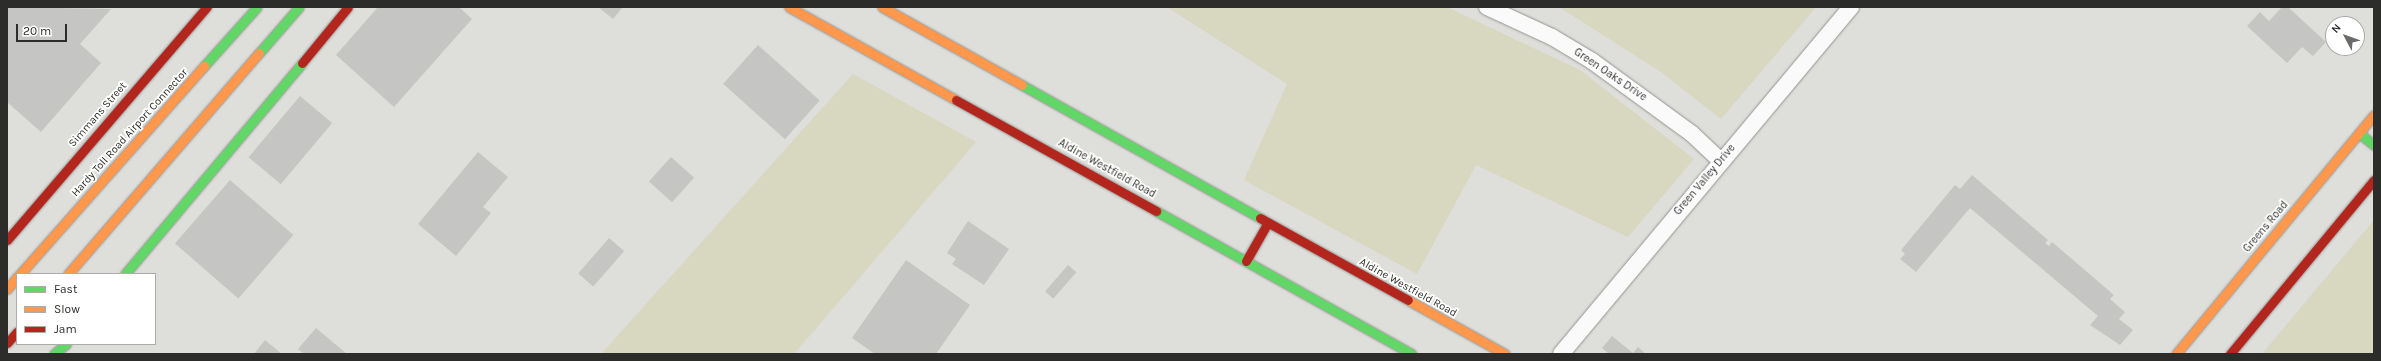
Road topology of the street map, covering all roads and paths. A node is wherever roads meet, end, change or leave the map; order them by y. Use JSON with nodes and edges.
{"nodes":[{"id":1,"x":207,"y":7,"type":"edge"},
{"id":2,"x":257,"y":7,"type":"edge"},
{"id":3,"x":299,"y":7,"type":"edge"},
{"id":4,"x":348,"y":7,"type":"edge"},
{"id":5,"x":789,"y":7,"type":"edge"},
{"id":6,"x":882,"y":7,"type":"edge"},
{"id":7,"x":1487,"y":7,"type":"edge"},
{"id":8,"x":1851,"y":7,"type":"edge"},
{"id":9,"x":2374,"y":115,"type":"edge"},
{"id":10,"x":2359,"y":133,"type":"junction"},
{"id":11,"x":2374,"y":145,"type":"edge"},
{"id":12,"x":1721,"y":161,"type":"junction"},
{"id":13,"x":2374,"y":180,"type":"edge"},
{"id":14,"x":1267,"y":224,"type":"junction"},
{"id":15,"x":7,"y":240,"type":"edge"},
{"id":16,"x":1246,"y":261,"type":"junction"},
{"id":17,"x":21,"y":273,"type":"edge"},
{"id":18,"x":69,"y":273,"type":"edge"},
{"id":19,"x":127,"y":273,"type":"edge"},
{"id":20,"x":16,"y":278,"type":"edge"},
{"id":21,"x":7,"y":289,"type":"edge"},
{"id":22,"x":16,"y":333,"type":"edge"},
{"id":23,"x":7,"y":343,"type":"edge"},
{"id":24,"x":66,"y":345,"type":"edge"},
{"id":25,"x":66,"y":345,"type":"edge"},
{"id":26,"x":54,"y":354,"type":"edge"},
{"id":27,"x":59,"y":354,"type":"edge"},
{"id":28,"x":1412,"y":354,"type":"edge"},
{"id":29,"x":1505,"y":354,"type":"edge"},
{"id":30,"x":1561,"y":354,"type":"edge"},
{"id":31,"x":2176,"y":354,"type":"edge"},
{"id":32,"x":2230,"y":354,"type":"edge"}],
"edges":[{"from":1,"to":15,"type":"main road","name":"Simmans Street"},
{"from":2,"to":17,"type":"main road","name":"Hardy Toll Road Airport Connector"},
{"from":3,"to":18,"type":"main road"},
{"from":4,"to":19,"type":"main road"},
{"from":5,"to":16,"type":"main road","name":"Aldine Westfield Road"},
{"from":6,"to":14,"type":"main road","name":"Aldine Westfield Road"},
{"from":7,"to":12,"type":"street","name":"Green Oaks Drive"},
{"from":8,"to":12,"type":"street","name":"Green Valley Drive"},
{"from":9,"to":10,"type":"main road","name":"Greens Road"},
{"from":10,"to":11,"type":"main road"},
{"from":10,"to":31,"type":"main road","name":"Greens Road"},
{"from":12,"to":30,"type":"street","name":"Green Valley Drive"},
{"from":13,"to":32,"type":"main road"},
{"from":14,"to":16,"type":"main road"},
{"from":14,"to":29,"type":"main road","name":"Aldine Westfield Road"},
{"from":16,"to":28,"type":"main road","name":"Aldine Westfield Road"},
{"from":20,"to":21,"type":"main road"},
{"from":22,"to":23,"type":"main road"},
{"from":24,"to":26,"type":"main road"},
{"from":25,"to":27,"type":"main road"}]}
